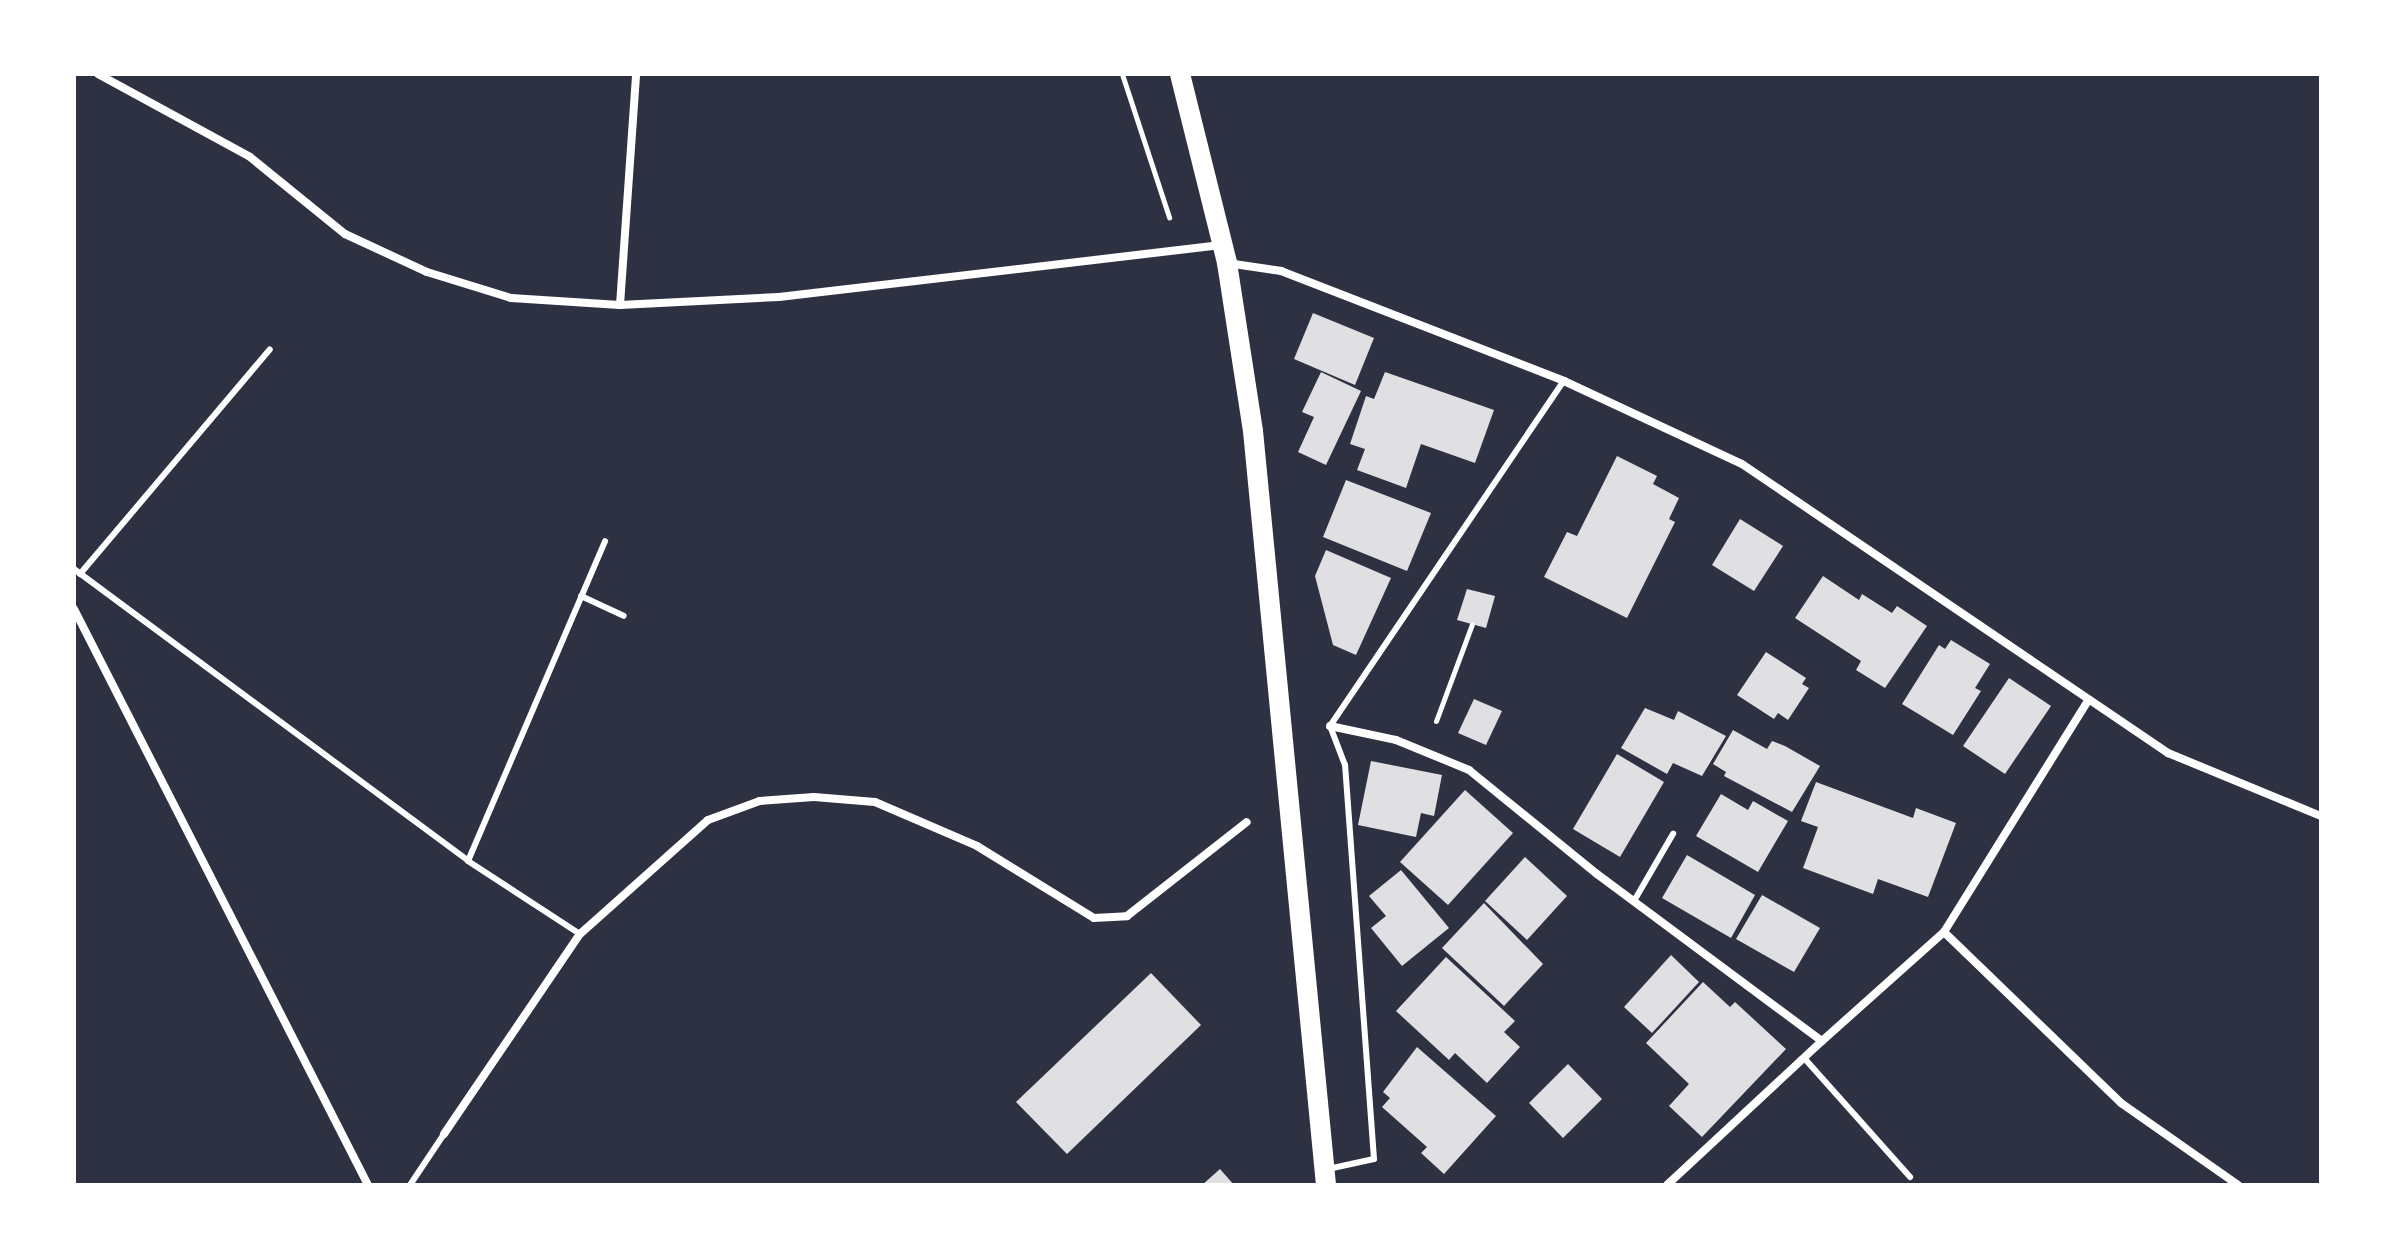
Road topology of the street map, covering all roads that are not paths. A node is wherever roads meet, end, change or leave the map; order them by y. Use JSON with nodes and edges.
{"nodes":[{"id":1,"x":98,"y":74,"type":"edge"},
{"id":2,"x":636,"y":74,"type":"edge"},
{"id":3,"x":1180,"y":74,"type":"edge"},
{"id":4,"x":1224,"y":254,"type":"junction"},
{"id":5,"x":620,"y":305,"type":"junction"},
{"id":6,"x":270,"y":349,"type":"dead end"},
{"id":7,"x":1564,"y":381,"type":"junction"},
{"id":8,"x":605,"y":541,"type":"dead end"},
{"id":9,"x":77,"y":571,"type":"edge"},
{"id":10,"x":581,"y":596,"type":"junction"},
{"id":11,"x":74,"y":609,"type":"edge"},
{"id":12,"x":624,"y":616,"type":"dead end"},
{"id":13,"x":2089,"y":699,"type":"junction"},
{"id":14,"x":1330,"y":726,"type":"junction"},
{"id":15,"x":2321,"y":816,"type":"edge"},
{"id":16,"x":1247,"y":822,"type":"dead end"},
{"id":17,"x":1673,"y":834,"type":"dead end"},
{"id":18,"x":468,"y":861,"type":"junction"},
{"id":19,"x":1634,"y":901,"type":"junction"},
{"id":20,"x":1944,"y":932,"type":"junction"},
{"id":21,"x":580,"y":934,"type":"junction"},
{"id":22,"x":1822,"y":1041,"type":"junction"},
{"id":23,"x":1805,"y":1059,"type":"junction"},
{"id":24,"x":444,"y":1134,"type":"joint"},
{"id":25,"x":1325,"y":1177,"type":"edge"},
{"id":26,"x":1910,"y":1177,"type":"dead end"},
{"id":27,"x":368,"y":1185,"type":"edge"},
{"id":28,"x":410,"y":1185,"type":"edge"},
{"id":29,"x":1667,"y":1185,"type":"edge"},
{"id":30,"x":2238,"y":1185,"type":"edge"}],
"edges":[{"from":1,"to":5,"type":"street"},
{"from":2,"to":5,"type":"street"},
{"from":3,"to":4,"type":"main road"},
{"from":4,"to":5,"type":"street"},
{"from":4,"to":7,"type":"street"},
{"from":4,"to":25,"type":"main road"},
{"from":6,"to":9,"type":"lane"},
{"from":7,"to":13,"type":"street"},
{"from":7,"to":14,"type":"lane"},
{"from":8,"to":10,"type":"lane"},
{"from":9,"to":18,"type":"lane"},
{"from":10,"to":12,"type":"lane"},
{"from":10,"to":18,"type":"lane"},
{"from":11,"to":27,"type":"street"},
{"from":13,"to":15,"type":"street"},
{"from":13,"to":20,"type":"street"},
{"from":14,"to":19,"type":"street"},
{"from":14,"to":25,"type":"lane"},
{"from":16,"to":21,"type":"street"},
{"from":17,"to":19,"type":"lane"},
{"from":18,"to":21,"type":"lane"},
{"from":19,"to":22,"type":"street"},
{"from":20,"to":22,"type":"street"},
{"from":20,"to":30,"type":"street"},
{"from":21,"to":24,"type":"street"},
{"from":22,"to":23,"type":"street"},
{"from":23,"to":26,"type":"lane"},
{"from":23,"to":29,"type":"street"},
{"from":24,"to":28,"type":"lane"}]}
